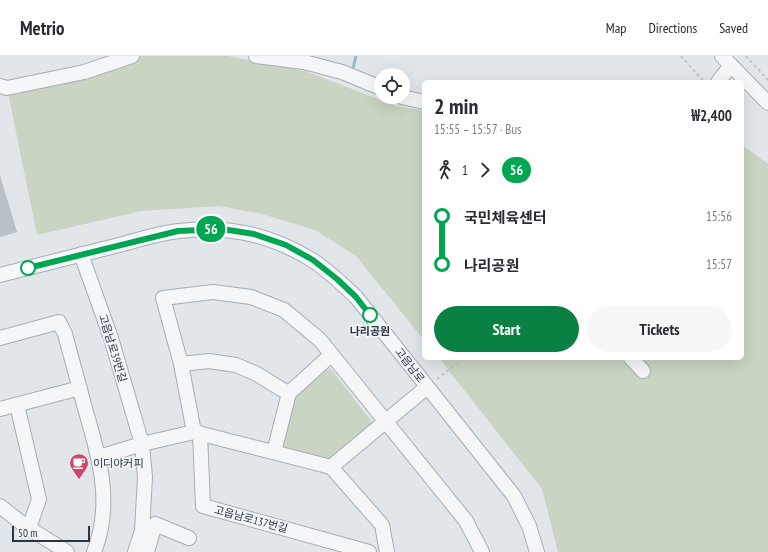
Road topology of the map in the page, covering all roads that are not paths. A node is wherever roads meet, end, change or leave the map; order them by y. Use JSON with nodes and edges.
{"nodes":[{"id":1,"x":132,"y":56,"type":"edge"},
{"id":2,"x":256,"y":56,"type":"edge"},
{"id":3,"x":727,"y":61,"type":"edge"},
{"id":4,"x":719,"y":80,"type":"edge"},
{"id":5,"x":374,"y":85,"type":"edge"},
{"id":6,"x":0,"y":86,"type":"edge"},
{"id":7,"x":410,"y":99,"type":"edge"},
{"id":8,"x":422,"y":102,"type":"edge"},
{"id":9,"x":768,"y":102,"type":"edge"},
{"id":10,"x":81,"y":254,"type":"junction"},
{"id":11,"x":0,"y":275,"type":"edge"},
{"id":12,"x":0,"y":338,"type":"edge"},
{"id":13,"x":331,"y":355,"type":"junction"},
{"id":14,"x":633,"y":360,"type":"edge"},
{"id":15,"x":181,"y":364,"type":"junction"},
{"id":16,"x":643,"y":371,"type":"dead end"},
{"id":17,"x":427,"y":387,"type":"junction"},
{"id":18,"x":80,"y":388,"type":"junction"},
{"id":19,"x":289,"y":393,"type":"junction"},
{"id":20,"x":17,"y":405,"type":"junction"},
{"id":21,"x":0,"y":408,"type":"edge"},
{"id":22,"x":386,"y":422,"type":"junction"},
{"id":23,"x":197,"y":432,"type":"junction"},
{"id":24,"x":142,"y":444,"type":"junction"},
{"id":25,"x":274,"y":452,"type":"junction"},
{"id":26,"x":99,"y":457,"type":"junction"},
{"id":27,"x":331,"y":467,"type":"junction"},
{"id":28,"x":0,"y":506,"type":"edge"},
{"id":29,"x":29,"y":528,"type":"junction"},
{"id":30,"x":189,"y":538,"type":"dead end"},
{"id":31,"x":67,"y":552,"type":"edge"},
{"id":32,"x":94,"y":552,"type":"edge"},
{"id":33,"x":136,"y":552,"type":"edge"},
{"id":34,"x":147,"y":552,"type":"edge"},
{"id":35,"x":369,"y":552,"type":"edge"},
{"id":36,"x":387,"y":552,"type":"edge"},
{"id":37,"x":482,"y":552,"type":"edge"},
{"id":38,"x":537,"y":552,"type":"edge"}],
"edges":[{"from":1,"to":6,"type":"street"},
{"from":2,"to":5,"type":"street"},
{"from":3,"to":4,"type":"street"},
{"from":3,"to":9,"type":"street"},
{"from":7,"to":8,"type":"street"},
{"from":10,"to":11,"type":"street","name":"고읍남로"},
{"from":10,"to":17,"type":"street","name":"고읍남로"},
{"from":10,"to":24,"type":"street","name":"고읍남로39번길"},
{"from":12,"to":18,"type":"street"},
{"from":13,"to":15,"type":"street","name":"고읍남로137번길"},
{"from":13,"to":19,"type":"street"},
{"from":13,"to":22,"type":"street","name":"고읍남로137번길"},
{"from":14,"to":16,"type":"street"},
{"from":15,"to":19,"type":"street"},
{"from":15,"to":23,"type":"street","name":"고읍남로137번길"},
{"from":17,"to":22,"type":"street"},
{"from":17,"to":38,"type":"street","name":"고읍남로"},
{"from":18,"to":20,"type":"street"},
{"from":18,"to":26,"type":"street"},
{"from":19,"to":25,"type":"street"},
{"from":20,"to":21,"type":"street"},
{"from":20,"to":29,"type":"street"},
{"from":22,"to":27,"type":"street"},
{"from":22,"to":37,"type":"street","name":"고읍남로137번길"},
{"from":23,"to":24,"type":"street"},
{"from":23,"to":25,"type":"street"},
{"from":23,"to":35,"type":"street","name":"고읍남로137번길"},
{"from":24,"to":26,"type":"street"},
{"from":24,"to":33,"type":"street","name":"고읍남로39번길"},
{"from":25,"to":27,"type":"street"},
{"from":26,"to":32,"type":"street"},
{"from":27,"to":36,"type":"street"},
{"from":28,"to":29,"type":"street"},
{"from":29,"to":31,"type":"street"},
{"from":30,"to":34,"type":"street"}]}
